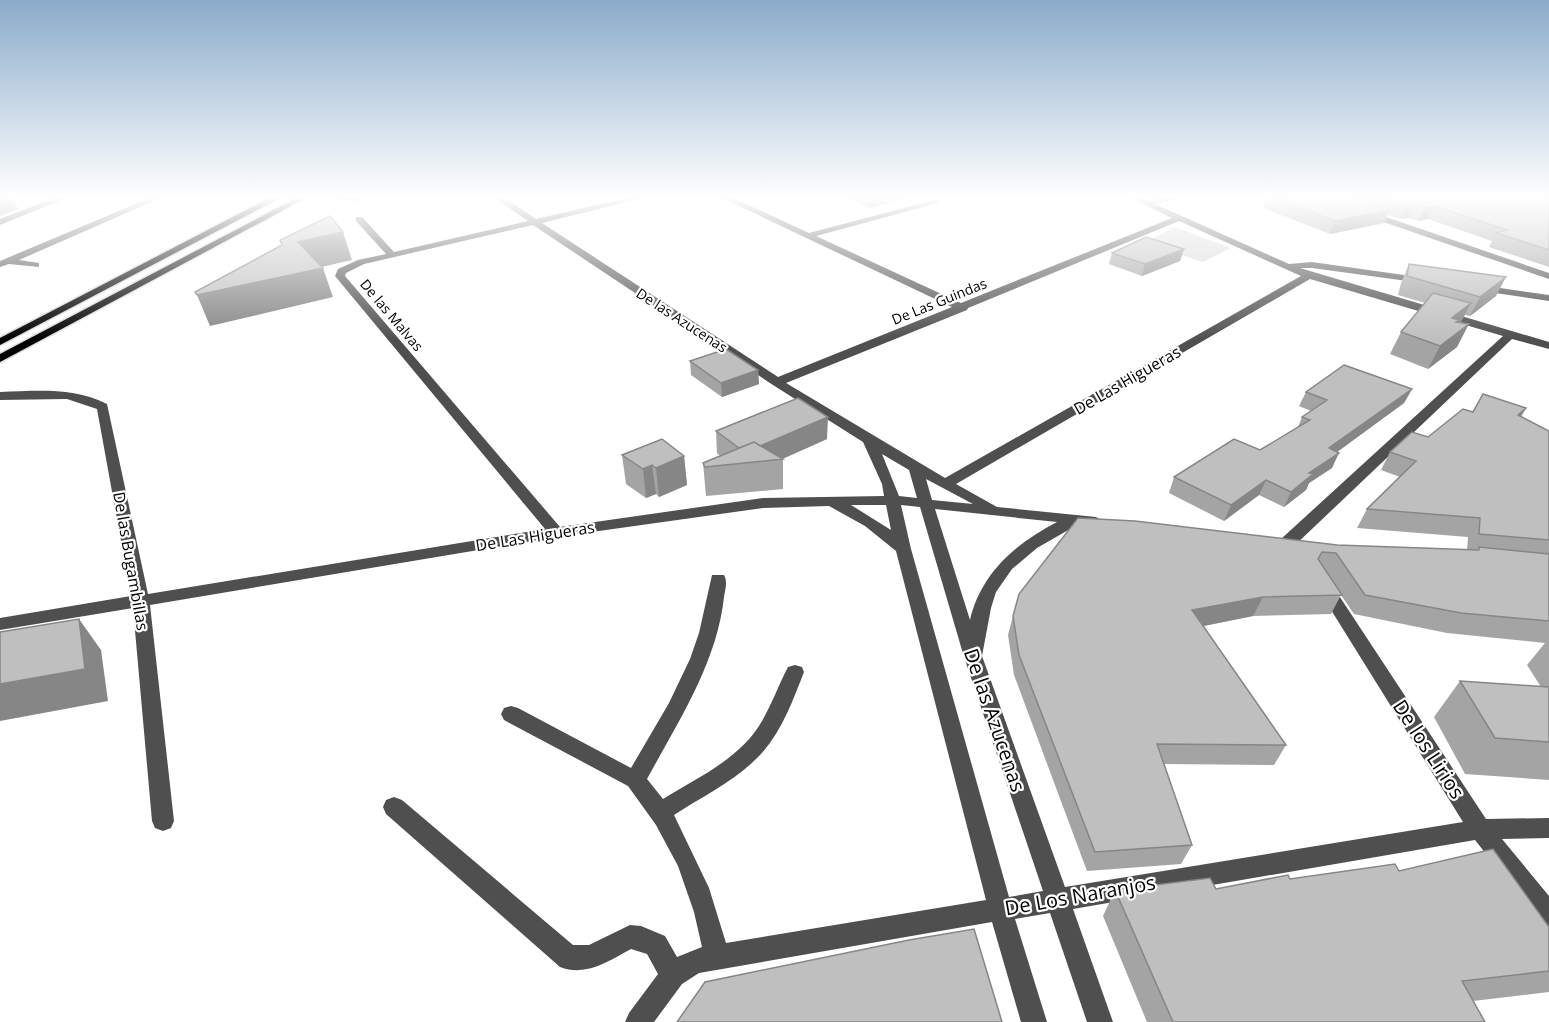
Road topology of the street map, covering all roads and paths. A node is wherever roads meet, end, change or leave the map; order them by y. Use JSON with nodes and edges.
{"nodes":[{"id":1,"x":43,"y":245,"type":"edge"},
{"id":2,"x":187,"y":245,"type":"edge"},
{"id":3,"x":215,"y":245,"type":"edge"},
{"id":4,"x":383,"y":245,"type":"edge"},
{"id":5,"x":436,"y":245,"type":"edge"},
{"id":6,"x":567,"y":245,"type":"edge"},
{"id":7,"x":827,"y":245,"type":"edge"},
{"id":8,"x":1114,"y":245,"type":"edge"},
{"id":9,"x":1238,"y":245,"type":"edge"},
{"id":10,"x":1459,"y":245,"type":"edge"},
{"id":11,"x":392,"y":255,"type":"junction"},
{"id":12,"x":3,"y":261,"type":"edge"},
{"id":13,"x":36,"y":265,"type":"dead end"},
{"id":14,"x":1288,"y":267,"type":"junction"},
{"id":15,"x":1309,"y":276,"type":"junction"},
{"id":16,"x":1549,"y":276,"type":"edge"},
{"id":17,"x":1432,"y":281,"type":"edge"},
{"id":18,"x":1467,"y":286,"type":"edge"},
{"id":19,"x":1549,"y":298,"type":"edge"},
{"id":20,"x":963,"y":308,"type":"junction"},
{"id":21,"x":1510,"y":335,"type":"junction"},
{"id":22,"x":0,"y":342,"type":"edge"},
{"id":23,"x":1549,"y":346,"type":"edge"},
{"id":24,"x":0,"y":359,"type":"edge"},
{"id":25,"x":777,"y":382,"type":"junction"},
{"id":26,"x":0,"y":396,"type":"edge"},
{"id":27,"x":869,"y":439,"type":"junction"},
{"id":28,"x":915,"y":468,"type":"junction"},
{"id":29,"x":945,"y":484,"type":"junction"},
{"id":30,"x":825,"y":500,"type":"junction"},
{"id":31,"x":893,"y":500,"type":"junction"},
{"id":32,"x":927,"y":503,"type":"junction"},
{"id":33,"x":998,"y":511,"type":"junction"},
{"id":34,"x":1074,"y":520,"type":"junction"},
{"id":35,"x":1110,"y":524,"type":"edge"},
{"id":36,"x":556,"y":532,"type":"junction"},
{"id":37,"x":1311,"y":545,"type":"edge"},
{"id":38,"x":903,"y":549,"type":"junction"},
{"id":39,"x":1318,"y":577,"type":"edge"},
{"id":40,"x":718,"y":579,"type":"dead end"},
{"id":41,"x":141,"y":602,"type":"junction"},
{"id":42,"x":0,"y":624,"type":"edge"},
{"id":43,"x":973,"y":657,"type":"junction"},
{"id":44,"x":795,"y":672,"type":"dead end"},
{"id":45,"x":511,"y":714,"type":"dead end"},
{"id":46,"x":635,"y":780,"type":"junction"},
{"id":47,"x":394,"y":807,"type":"dead end"},
{"id":48,"x":661,"y":812,"type":"junction"},
{"id":49,"x":163,"y":821,"type":"dead end"},
{"id":50,"x":1480,"y":828,"type":"junction"},
{"id":51,"x":1549,"y":828,"type":"edge"},
{"id":52,"x":1057,"y":899,"type":"junction"},
{"id":53,"x":1000,"y":908,"type":"junction"},
{"id":54,"x":1549,"y":915,"type":"edge"},
{"id":55,"x":716,"y":958,"type":"junction"},
{"id":56,"x":673,"y":975,"type":"junction"},
{"id":57,"x":638,"y":1022,"type":"edge"},
{"id":58,"x":1034,"y":1022,"type":"edge"},
{"id":59,"x":1100,"y":1022,"type":"edge"}],
"edges":[{"from":1,"to":12,"type":"street"},
{"from":2,"to":22,"type":"main road"},
{"from":3,"to":24,"type":"main road"},
{"from":4,"to":11,"type":"street"},
{"from":5,"to":11,"type":"street","name":"De las Malvas"},
{"from":6,"to":25,"type":"street","name":"De las Azucenas"},
{"from":7,"to":20,"type":"street"},
{"from":8,"to":20,"type":"street","name":"De Las Guindas"},
{"from":9,"to":14,"type":"street"},
{"from":10,"to":16,"type":"street"},
{"from":11,"to":36,"type":"street","name":"De las Malvas"},
{"from":12,"to":13,"type":"street"},
{"from":14,"to":15,"type":"street"},
{"from":14,"to":17,"type":"street"},
{"from":15,"to":21,"type":"street"},
{"from":15,"to":29,"type":"street","name":"De Las Higueras"},
{"from":18,"to":19,"type":"street"},
{"from":20,"to":25,"type":"street","name":"De Las Guindas"},
{"from":21,"to":23,"type":"street"},
{"from":21,"to":37,"type":"street"},
{"from":25,"to":27,"type":"street","name":"De las Azucenas"},
{"from":26,"to":41,"type":"street","name":"De las Bugambillas"},
{"from":27,"to":28,"type":"street","name":"De las Azucenas"},
{"from":27,"to":31,"type":"street"},
{"from":28,"to":29,"type":"street"},
{"from":28,"to":32,"type":"street","name":"De las Azucenas"},
{"from":29,"to":33,"type":"street"},
{"from":30,"to":31,"type":"street","name":"De Las Higueras"},
{"from":30,"to":36,"type":"street","name":"De Las Higueras"},
{"from":30,"to":38,"type":"street"},
{"from":31,"to":32,"type":"street","name":"De Las Higueras"},
{"from":31,"to":38,"type":"street"},
{"from":32,"to":33,"type":"street","name":"De Las Higueras"},
{"from":32,"to":43,"type":"street","name":"De las Azucenas"},
{"from":33,"to":34,"type":"street","name":"De Las Higueras"},
{"from":34,"to":35,"type":"street","name":"De Las Higueras"},
{"from":34,"to":43,"type":"street"},
{"from":36,"to":41,"type":"street","name":"De Las Higueras"},
{"from":38,"to":53,"type":"street"},
{"from":39,"to":50,"type":"street","name":"De los Lirios"},
{"from":40,"to":46,"type":"street"},
{"from":41,"to":42,"type":"street","name":"De Las Higueras"},
{"from":41,"to":49,"type":"street","name":"De las Bugambillas"},
{"from":43,"to":52,"type":"street","name":"De las Azucenas"},
{"from":44,"to":48,"type":"street"},
{"from":45,"to":46,"type":"street"},
{"from":46,"to":48,"type":"street"},
{"from":47,"to":56,"type":"street"},
{"from":48,"to":55,"type":"street"},
{"from":50,"to":51,"type":"street","name":"De Los Naranjos"},
{"from":50,"to":52,"type":"street","name":"De Los Naranjos"},
{"from":50,"to":54,"type":"street","name":"De los Lirios"},
{"from":52,"to":53,"type":"street","name":"De Los Naranjos"},
{"from":52,"to":59,"type":"street","name":"De las Azucenas"},
{"from":53,"to":55,"type":"street","name":"De Los Naranjos"},
{"from":53,"to":58,"type":"street"},
{"from":55,"to":56,"type":"street","name":"De Los Naranjos"},
{"from":56,"to":57,"type":"street","name":"De Los Naranjos"}]}
